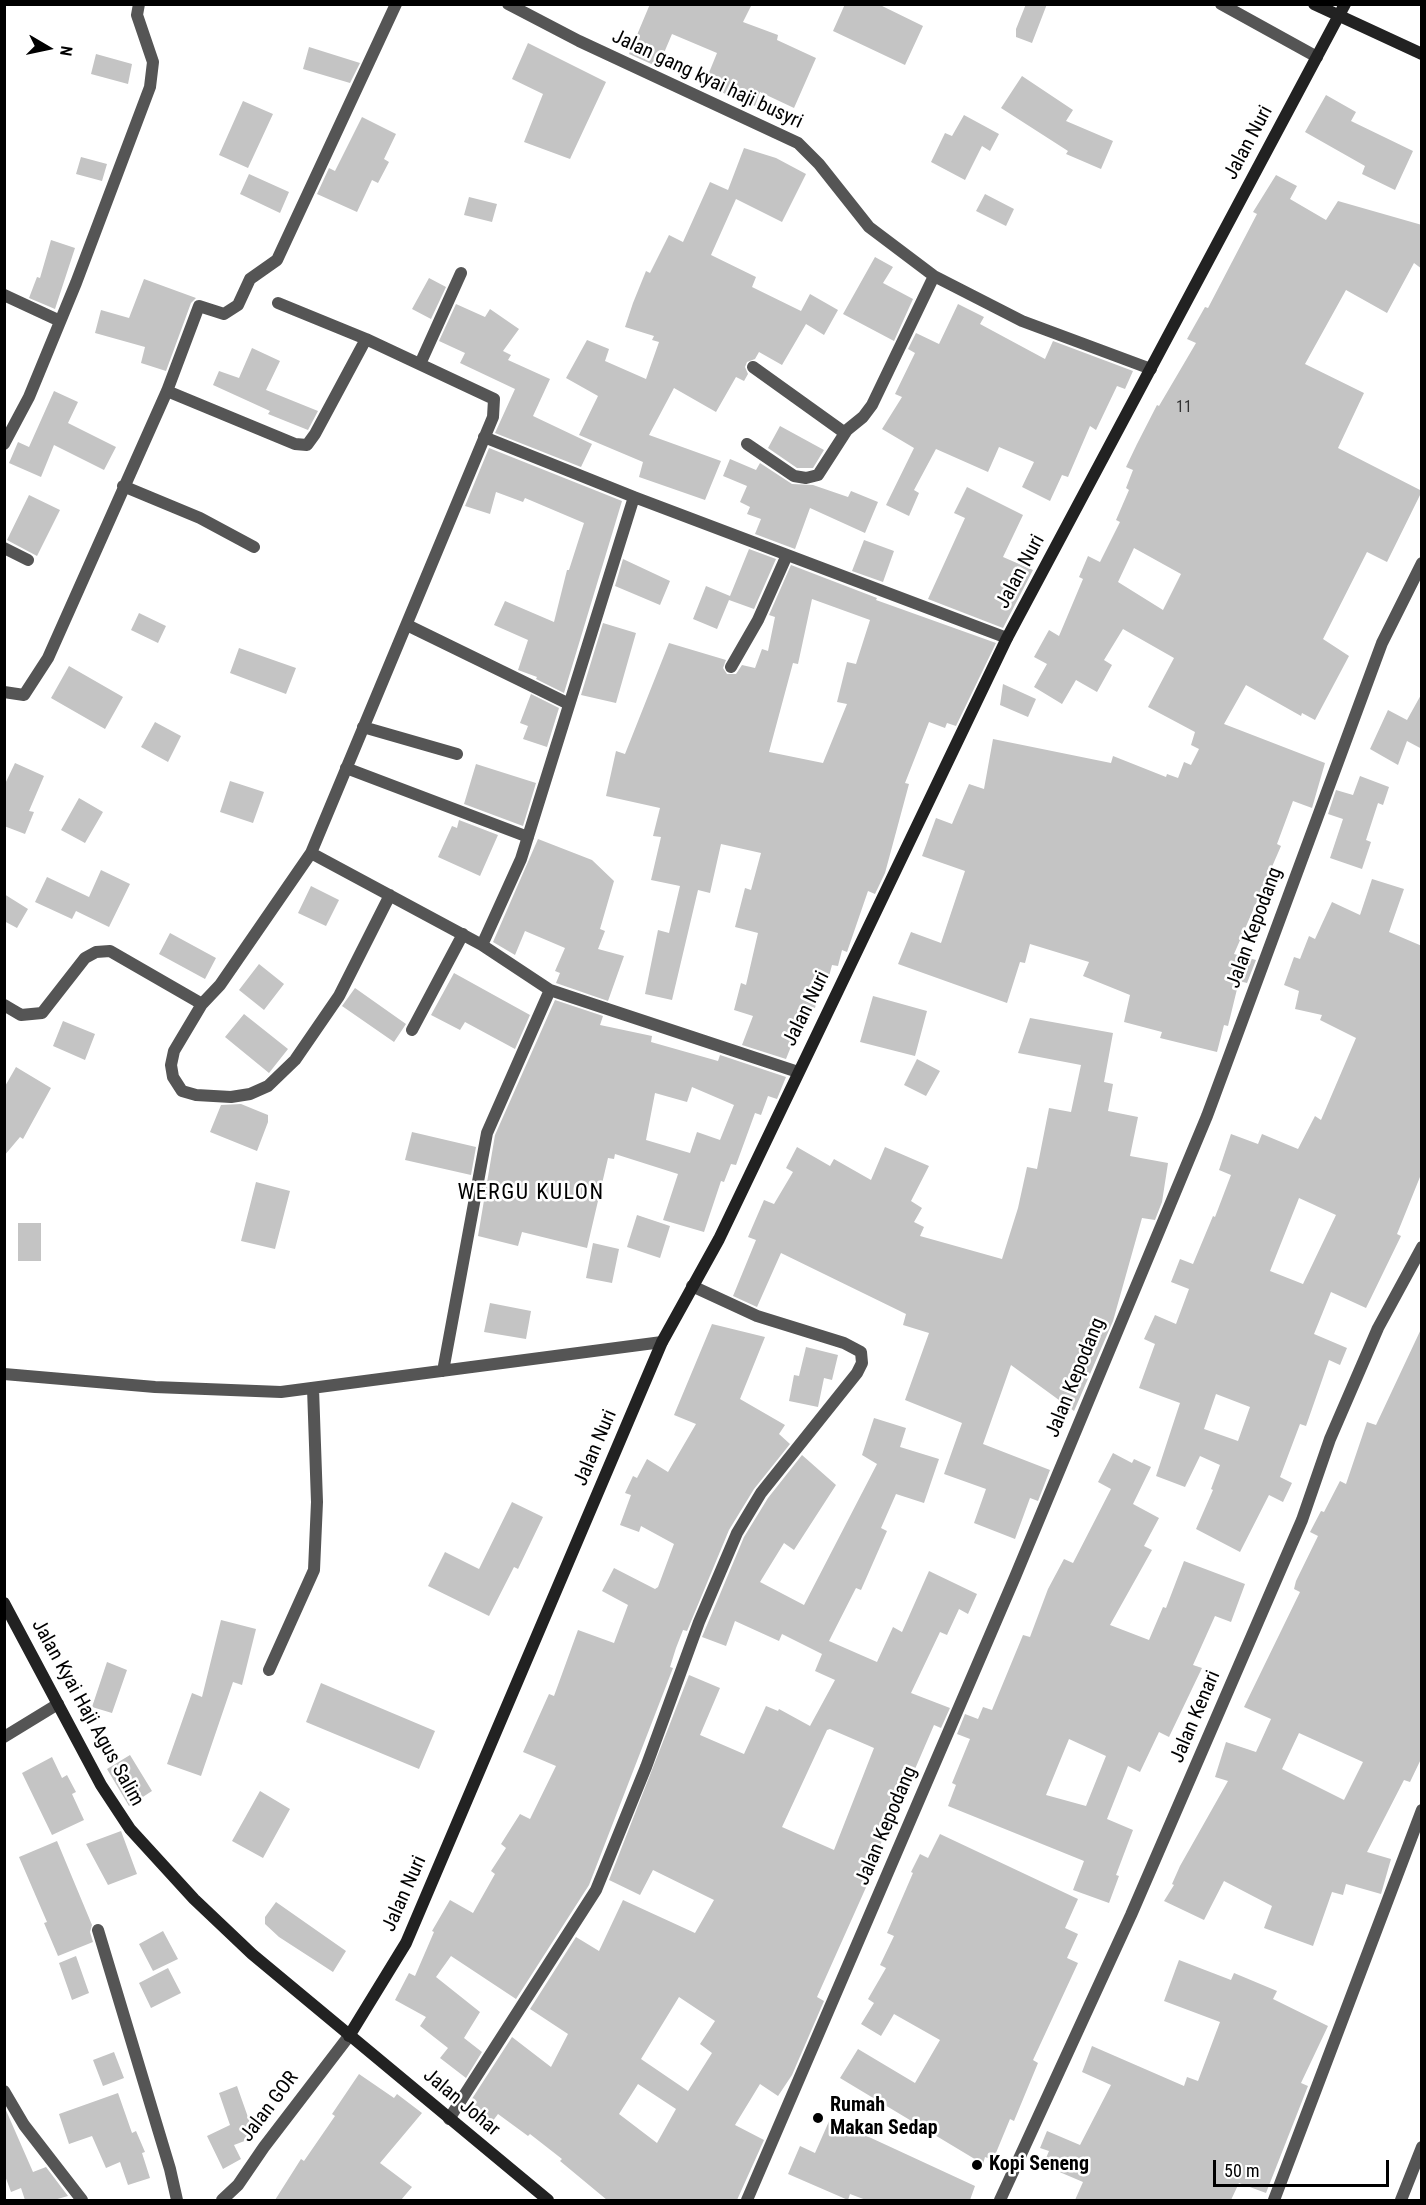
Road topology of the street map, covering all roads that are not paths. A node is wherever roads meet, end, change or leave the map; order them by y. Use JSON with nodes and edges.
{"nodes":[{"id":1,"x":139,"y":4,"type":"edge"},
{"id":2,"x":396,"y":4,"type":"edge"},
{"id":3,"x":508,"y":4,"type":"edge"},
{"id":4,"x":1221,"y":4,"type":"edge"},
{"id":5,"x":1314,"y":4,"type":"edge"},
{"id":6,"x":1345,"y":4,"type":"edge"},
{"id":7,"x":1339,"y":17,"type":"junction"},
{"id":8,"x":1422,"y":54,"type":"edge"},
{"id":9,"x":1317,"y":57,"type":"junction"},
{"id":10,"x":461,"y":273,"type":"dead end"},
{"id":11,"x":934,"y":276,"type":"junction"},
{"id":12,"x":4,"y":295,"type":"edge"},
{"id":13,"x":278,"y":303,"type":"dead end"},
{"id":14,"x":60,"y":321,"type":"junction"},
{"id":15,"x":366,"y":339,"type":"junction"},
{"id":16,"x":420,"y":364,"type":"junction"},
{"id":17,"x":753,"y":367,"type":"dead end"},
{"id":18,"x":1151,"y":369,"type":"junction"},
{"id":19,"x":167,"y":391,"type":"junction"},
{"id":20,"x":845,"y":433,"type":"junction"},
{"id":21,"x":484,"y":437,"type":"junction"},
{"id":22,"x":4,"y":444,"type":"edge"},
{"id":23,"x":747,"y":444,"type":"dead end"},
{"id":24,"x":123,"y":486,"type":"junction"},
{"id":25,"x":634,"y":497,"type":"junction"},
{"id":26,"x":4,"y":548,"type":"edge"},
{"id":27,"x":254,"y":548,"type":"dead end"},
{"id":28,"x":787,"y":555,"type":"junction"},
{"id":29,"x":28,"y":560,"type":"dead end"},
{"id":30,"x":1422,"y":563,"type":"edge"},
{"id":31,"x":407,"y":625,"type":"junction"},
{"id":32,"x":1007,"y":638,"type":"junction"},
{"id":33,"x":732,"y":667,"type":"dead end"},
{"id":34,"x":4,"y":692,"type":"edge"},
{"id":35,"x":569,"y":704,"type":"junction"},
{"id":36,"x":363,"y":727,"type":"junction"},
{"id":37,"x":457,"y":754,"type":"dead end"},
{"id":38,"x":346,"y":768,"type":"junction"},
{"id":39,"x":528,"y":837,"type":"junction"},
{"id":40,"x":310,"y":853,"type":"junction"},
{"id":41,"x":390,"y":895,"type":"junction"},
{"id":42,"x":463,"y":934,"type":"junction"},
{"id":43,"x":482,"y":945,"type":"junction"},
{"id":44,"x":550,"y":990,"type":"junction"},
{"id":45,"x":202,"y":1004,"type":"junction"},
{"id":46,"x":4,"y":1005,"type":"edge"},
{"id":47,"x":412,"y":1030,"type":"dead end"},
{"id":48,"x":798,"y":1072,"type":"junction"},
{"id":49,"x":1422,"y":1247,"type":"edge"},
{"id":50,"x":692,"y":1286,"type":"junction"},
{"id":51,"x":662,"y":1342,"type":"junction"},
{"id":52,"x":443,"y":1371,"type":"junction"},
{"id":53,"x":4,"y":1374,"type":"edge"},
{"id":54,"x":313,"y":1388,"type":"junction"},
{"id":55,"x":4,"y":1602,"type":"edge"},
{"id":56,"x":269,"y":1670,"type":"dead end"},
{"id":57,"x":58,"y":1704,"type":"junction"},
{"id":58,"x":4,"y":1737,"type":"edge"},
{"id":59,"x":1422,"y":1810,"type":"edge"},
{"id":60,"x":98,"y":1930,"type":"dead end"},
{"id":61,"x":349,"y":2036,"type":"junction"},
{"id":62,"x":4,"y":2091,"type":"edge"},
{"id":63,"x":449,"y":2119,"type":"junction"},
{"id":64,"x":1422,"y":2147,"type":"edge"},
{"id":65,"x":82,"y":2200,"type":"edge"},
{"id":66,"x":177,"y":2200,"type":"edge"},
{"id":67,"x":222,"y":2200,"type":"edge"},
{"id":68,"x":548,"y":2200,"type":"edge"},
{"id":69,"x":747,"y":2200,"type":"edge"},
{"id":70,"x":1000,"y":2200,"type":"edge"},
{"id":71,"x":1274,"y":2200,"type":"edge"},
{"id":72,"x":1401,"y":2200,"type":"edge"}],
"edges":[{"from":1,"to":14,"type":"street"},
{"from":2,"to":19,"type":"street"},
{"from":3,"to":11,"type":"street","name":"Jalan gang kyai haji busyri"},
{"from":4,"to":9,"type":"street"},
{"from":5,"to":7,"type":"street"},
{"from":6,"to":7,"type":"street","name":"Jalan Nuri"},
{"from":7,"to":8,"type":"street"},
{"from":7,"to":9,"type":"street","name":"Jalan Nuri"},
{"from":9,"to":18,"type":"street","name":"Jalan Nuri"},
{"from":10,"to":16,"type":"street"},
{"from":11,"to":18,"type":"street","name":"Jalan gang kyai haji busyri"},
{"from":11,"to":20,"type":"street"},
{"from":12,"to":14,"type":"street"},
{"from":13,"to":15,"type":"street"},
{"from":14,"to":22,"type":"street"},
{"from":15,"to":16,"type":"street"},
{"from":15,"to":19,"type":"street"},
{"from":16,"to":21,"type":"street"},
{"from":17,"to":20,"type":"street"},
{"from":18,"to":32,"type":"street","name":"Jalan Nuri"},
{"from":19,"to":24,"type":"street"},
{"from":20,"to":23,"type":"street"},
{"from":21,"to":25,"type":"street"},
{"from":21,"to":31,"type":"street"},
{"from":24,"to":27,"type":"street"},
{"from":24,"to":34,"type":"street"},
{"from":25,"to":28,"type":"street"},
{"from":25,"to":35,"type":"street"},
{"from":26,"to":29,"type":"street"},
{"from":28,"to":32,"type":"street"},
{"from":28,"to":33,"type":"street"},
{"from":30,"to":69,"type":"street","name":"Jalan Kepodang"},
{"from":31,"to":35,"type":"street"},
{"from":31,"to":36,"type":"street"},
{"from":32,"to":48,"type":"street","name":"Jalan Nuri"},
{"from":35,"to":39,"type":"street"},
{"from":36,"to":37,"type":"street"},
{"from":36,"to":38,"type":"street"},
{"from":38,"to":39,"type":"street"},
{"from":38,"to":40,"type":"street"},
{"from":39,"to":43,"type":"street"},
{"from":40,"to":41,"type":"street"},
{"from":40,"to":45,"type":"street"},
{"from":41,"to":42,"type":"street"},
{"from":41,"to":45,"type":"street"},
{"from":42,"to":43,"type":"street"},
{"from":42,"to":47,"type":"street"},
{"from":43,"to":44,"type":"street"},
{"from":44,"to":48,"type":"street"},
{"from":44,"to":52,"type":"street"},
{"from":45,"to":46,"type":"street"},
{"from":48,"to":50,"type":"street","name":"Jalan Nuri"},
{"from":49,"to":70,"type":"street","name":"Jalan Kenari"},
{"from":50,"to":51,"type":"street","name":"Jalan Nuri"},
{"from":50,"to":63,"type":"street"},
{"from":51,"to":52,"type":"street"},
{"from":51,"to":61,"type":"street","name":"Jalan Nuri"},
{"from":52,"to":54,"type":"street"},
{"from":53,"to":54,"type":"street"},
{"from":54,"to":56,"type":"street"},
{"from":55,"to":57,"type":"street","name":"Jalan Kyai Haji Agus Salim"},
{"from":57,"to":58,"type":"street"},
{"from":57,"to":61,"type":"street","name":"Jalan Kyai Haji Agus Salim"},
{"from":59,"to":71,"type":"street"},
{"from":60,"to":66,"type":"street"},
{"from":61,"to":63,"type":"street","name":"Jalan Johar"},
{"from":61,"to":67,"type":"street","name":"Jalan GOR"},
{"from":62,"to":65,"type":"street"},
{"from":63,"to":68,"type":"street","name":"Jalan Johar"},
{"from":64,"to":72,"type":"street"}]}
